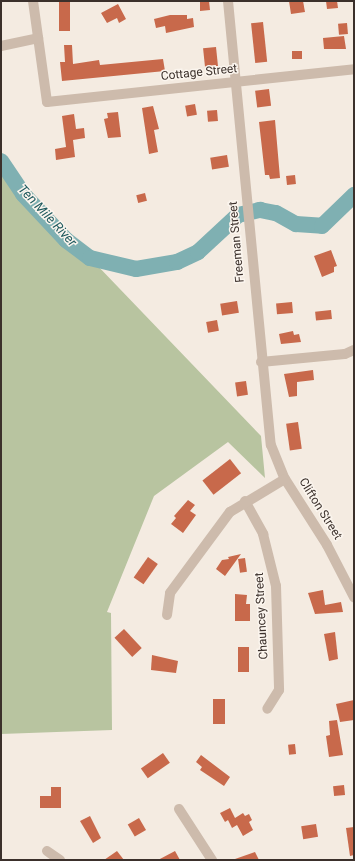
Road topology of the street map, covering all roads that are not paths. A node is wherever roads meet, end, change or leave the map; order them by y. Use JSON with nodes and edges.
{"nodes":[{"id":1,"x":33,"y":1,"type":"edge"},
{"id":2,"x":228,"y":1,"type":"edge"},
{"id":3,"x":38,"y":38,"type":"junction"},
{"id":4,"x":1,"y":46,"type":"edge"},
{"id":5,"x":354,"y":69,"type":"edge"},
{"id":6,"x":236,"y":83,"type":"junction"},
{"id":7,"x":354,"y":350,"type":"edge"},
{"id":8,"x":261,"y":362,"type":"junction"},
{"id":9,"x":285,"y":479,"type":"junction"},
{"id":10,"x":245,"y":501,"type":"junction"},
{"id":11,"x":354,"y":597,"type":"edge"},
{"id":12,"x":167,"y":615,"type":"dead end"},
{"id":13,"x":267,"y":708,"type":"dead end"},
{"id":14,"x":179,"y":808,"type":"dead end"},
{"id":15,"x":47,"y":851,"type":"dead end"},
{"id":16,"x":60,"y":860,"type":"edge"},
{"id":17,"x":212,"y":860,"type":"edge"}],
"edges":[{"from":1,"to":3,"type":"street"},
{"from":2,"to":6,"type":"street","name":"Freeman Street"},
{"from":3,"to":4,"type":"street"},
{"from":3,"to":6,"type":"street","name":"Cottage Street"},
{"from":5,"to":6,"type":"street","name":"Cottage Street"},
{"from":6,"to":8,"type":"street","name":"Freeman Street"},
{"from":7,"to":8,"type":"street"},
{"from":8,"to":9,"type":"street","name":"Freeman Street"},
{"from":9,"to":10,"type":"street"},
{"from":9,"to":11,"type":"street","name":"Clifton Street"},
{"from":10,"to":12,"type":"street"},
{"from":10,"to":13,"type":"street","name":"Chauncey Street"},
{"from":14,"to":17,"type":"street"},
{"from":15,"to":16,"type":"street"}]}
